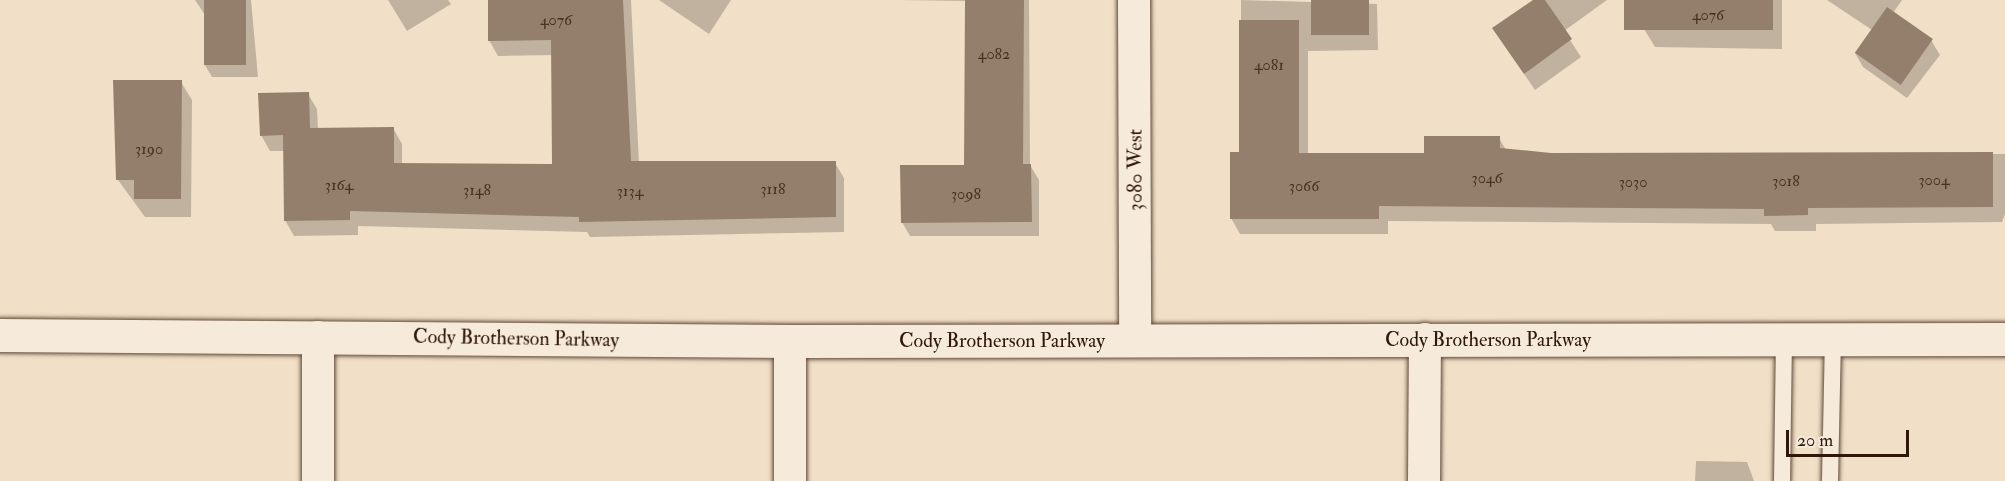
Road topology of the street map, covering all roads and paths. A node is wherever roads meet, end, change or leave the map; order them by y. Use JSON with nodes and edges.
{"nodes":[{"id":1,"x":1134,"y":0,"type":"edge"},
{"id":2,"x":0,"y":335,"type":"edge"},
{"id":3,"x":318,"y":337,"type":"junction"},
{"id":4,"x":1135,"y":339,"type":"junction"},
{"id":5,"x":1425,"y":339,"type":"junction"},
{"id":6,"x":1784,"y":339,"type":"junction"},
{"id":7,"x":1833,"y":339,"type":"junction"},
{"id":8,"x":2005,"y":339,"type":"edge"},
{"id":9,"x":790,"y":341,"type":"junction"},
{"id":10,"x":318,"y":481,"type":"edge"},
{"id":11,"x":790,"y":481,"type":"edge"},
{"id":12,"x":1424,"y":481,"type":"edge"},
{"id":13,"x":1782,"y":481,"type":"edge"},
{"id":14,"x":1830,"y":481,"type":"edge"}],
"edges":[{"from":1,"to":4,"type":"street","name":"3080 West"},
{"from":2,"to":3,"type":"main road","name":"Cody Brotherson Parkway"},
{"from":3,"to":9,"type":"main road","name":"Cody Brotherson Parkway"},
{"from":3,"to":10,"type":"street"},
{"from":4,"to":5,"type":"main road","name":"Cody Brotherson Parkway"},
{"from":4,"to":9,"type":"main road","name":"Cody Brotherson Parkway"},
{"from":5,"to":6,"type":"main road","name":"Cody Brotherson Parkway"},
{"from":5,"to":12,"type":"street"},
{"from":6,"to":7,"type":"main road","name":"Cody Brotherson Parkway"},
{"from":6,"to":13,"type":"lane"},
{"from":7,"to":8,"type":"main road","name":"Cody Brotherson Parkway"},
{"from":7,"to":14,"type":"lane"},
{"from":9,"to":11,"type":"street"}]}
